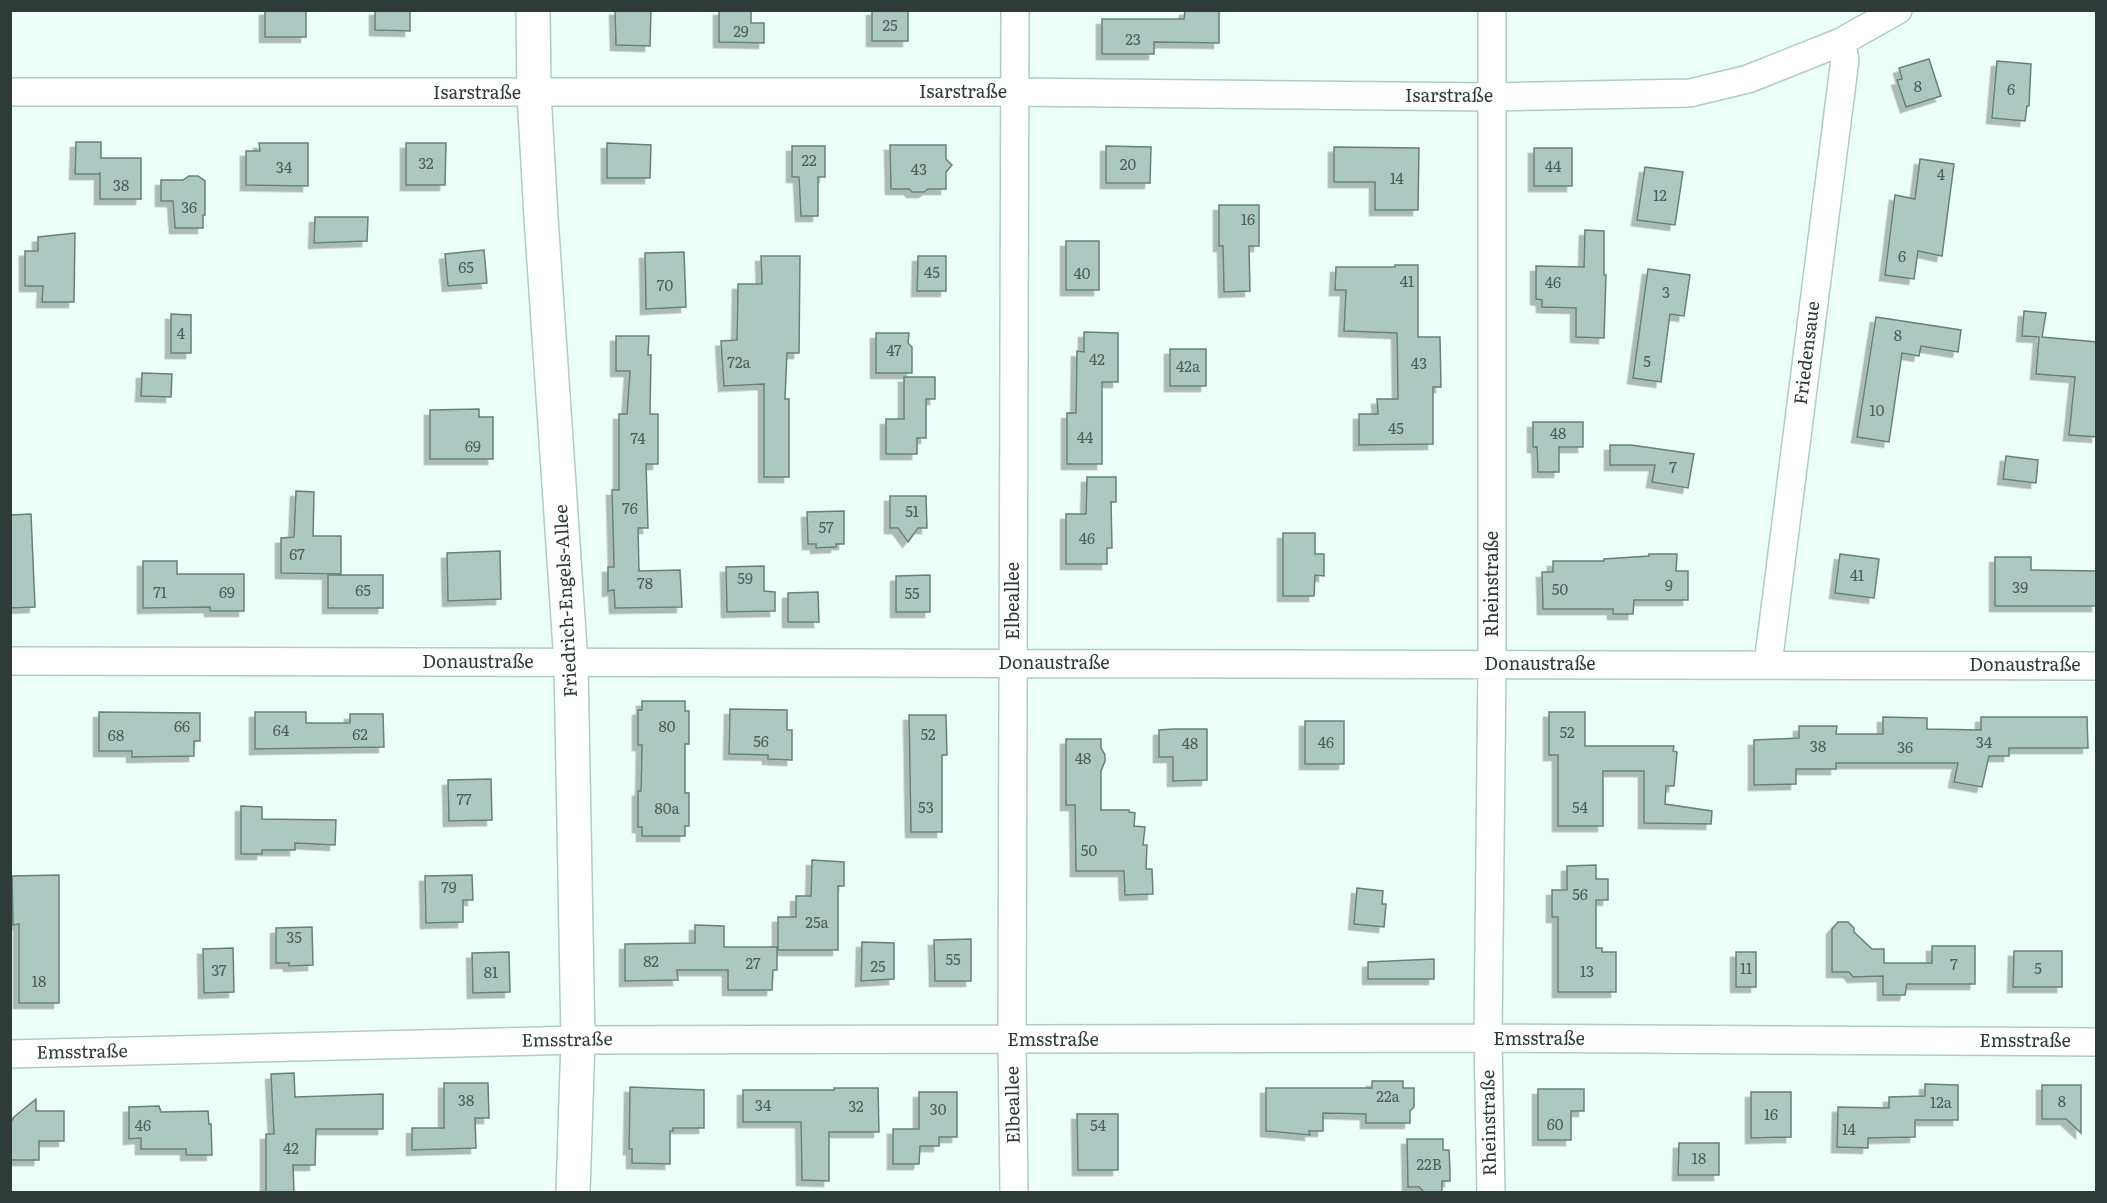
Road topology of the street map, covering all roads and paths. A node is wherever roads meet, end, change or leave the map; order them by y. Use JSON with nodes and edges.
{"nodes":[{"id":1,"x":533,"y":10,"type":"edge"},
{"id":2,"x":1015,"y":10,"type":"edge"},
{"id":3,"x":1492,"y":10,"type":"edge"},
{"id":4,"x":1898,"y":10,"type":"edge"},
{"id":5,"x":1841,"y":42,"type":"junction"},
{"id":6,"x":10,"y":92,"type":"edge"},
{"id":7,"x":1014,"y":92,"type":"junction"},
{"id":8,"x":534,"y":93,"type":"junction"},
{"id":9,"x":1492,"y":96,"type":"junction"},
{"id":10,"x":10,"y":661,"type":"edge"},
{"id":11,"x":571,"y":663,"type":"junction"},
{"id":12,"x":1013,"y":663,"type":"junction"},
{"id":13,"x":1492,"y":664,"type":"junction"},
{"id":14,"x":1768,"y":664,"type":"junction"},
{"id":15,"x":2097,"y":666,"type":"edge"},
{"id":16,"x":1488,"y":1038,"type":"junction"},
{"id":17,"x":578,"y":1040,"type":"junction"},
{"id":18,"x":1012,"y":1040,"type":"junction"},
{"id":19,"x":2097,"y":1042,"type":"edge"},
{"id":20,"x":10,"y":1054,"type":"edge"},
{"id":21,"x":573,"y":1192,"type":"edge"},
{"id":22,"x":1014,"y":1192,"type":"edge"},
{"id":23,"x":1491,"y":1192,"type":"edge"}],
"edges":[{"from":1,"to":8,"type":"street","name":"Friedrich-Engels-Allee"},
{"from":2,"to":7,"type":"street","name":"Elbeallee"},
{"from":3,"to":9,"type":"street","name":"Rheinstraße"},
{"from":4,"to":5,"type":"street","name":"Isarstraße"},
{"from":5,"to":9,"type":"street","name":"Isarstraße"},
{"from":5,"to":14,"type":"street","name":"Friedensaue"},
{"from":6,"to":8,"type":"street","name":"Isarstraße"},
{"from":7,"to":8,"type":"street","name":"Isarstraße"},
{"from":7,"to":9,"type":"street","name":"Isarstraße"},
{"from":7,"to":12,"type":"street","name":"Elbeallee"},
{"from":8,"to":11,"type":"street","name":"Friedrich-Engels-Allee"},
{"from":9,"to":13,"type":"street","name":"Rheinstraße"},
{"from":10,"to":11,"type":"street","name":"Donaustraße"},
{"from":11,"to":12,"type":"street","name":"Donaustraße"},
{"from":11,"to":17,"type":"street","name":"Friedrich-Engels-Allee"},
{"from":12,"to":13,"type":"street","name":"Donaustraße"},
{"from":12,"to":18,"type":"street","name":"Elbeallee"},
{"from":13,"to":14,"type":"street","name":"Donaustraße"},
{"from":13,"to":16,"type":"street","name":"Rheinstraße"},
{"from":14,"to":15,"type":"street","name":"Donaustraße"},
{"from":16,"to":18,"type":"street","name":"Emsstraße"},
{"from":16,"to":19,"type":"street","name":"Emsstraße"},
{"from":16,"to":23,"type":"street","name":"Rheinstraße"},
{"from":17,"to":18,"type":"street","name":"Emsstraße"},
{"from":17,"to":20,"type":"street","name":"Emsstraße"},
{"from":17,"to":21,"type":"street","name":"Friedrich-Engels-Allee"},
{"from":18,"to":22,"type":"street","name":"Elbeallee"}]}
